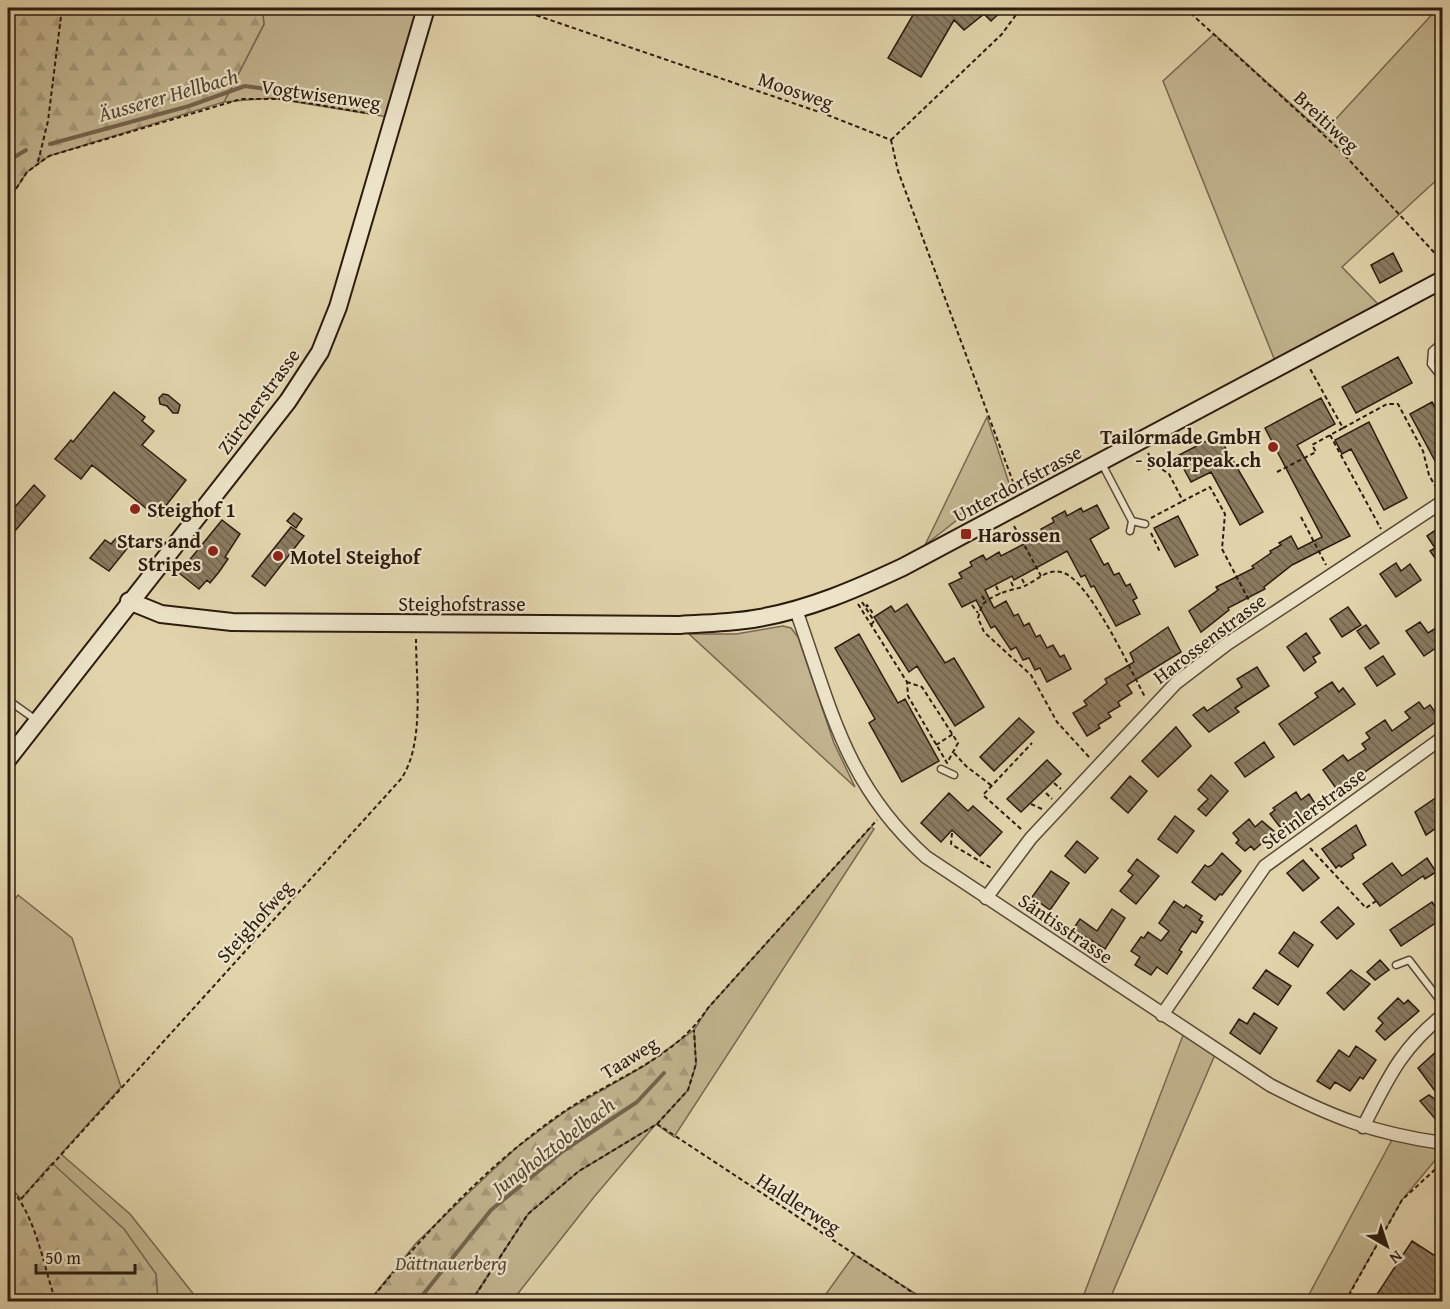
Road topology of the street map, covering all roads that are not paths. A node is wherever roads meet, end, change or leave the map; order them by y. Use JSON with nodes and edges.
{"nodes":[{"id":1,"x":426,"y":8,"type":"edge"},
{"id":2,"x":1443,"y":280,"type":"edge"},
{"id":3,"x":1443,"y":342,"type":"edge"},
{"id":4,"x":1443,"y":378,"type":"edge"},
{"id":5,"x":1101,"y":462,"type":"junction"},
{"id":6,"x":1441,"y":498,"type":"edge"},
{"id":7,"x":1132,"y":520,"type":"junction"},
{"id":8,"x":1145,"y":523,"type":"road end"},
{"id":9,"x":1130,"y":531,"type":"dead end"},
{"id":10,"x":129,"y":601,"type":"junction"},
{"id":11,"x":796,"y":610,"type":"junction"},
{"id":12,"x":8,"y":700,"type":"edge"},
{"id":13,"x":37,"y":720,"type":"junction"},
{"id":14,"x":1443,"y":738,"type":"edge"},
{"id":15,"x":8,"y":759,"type":"edge"},
{"id":16,"x":941,"y":769,"type":"dead end"},
{"id":17,"x":954,"y":775,"type":"dead end"},
{"id":18,"x":986,"y":898,"type":"junction"},
{"id":19,"x":1396,"y":965,"type":"dead end"},
{"id":20,"x":1443,"y":1003,"type":"edge"},
{"id":21,"x":1162,"y":1015,"type":"junction"},
{"id":22,"x":1443,"y":1016,"type":"edge"},
{"id":23,"x":1363,"y":1128,"type":"junction"},
{"id":24,"x":1443,"y":1143,"type":"edge"}],
"edges":[{"from":1,"to":10,"type":"street","name":"Zürcherstrasse"},
{"from":2,"to":5,"type":"street","name":"Unterdorfstrasse"},
{"from":3,"to":4,"type":"lane"},
{"from":5,"to":7,"type":"lane"},
{"from":5,"to":11,"type":"street","name":"Unterdorfstrasse"},
{"from":6,"to":18,"type":"street","name":"Harossenstrasse"},
{"from":7,"to":8,"type":"lane"},
{"from":7,"to":9,"type":"lane"},
{"from":10,"to":11,"type":"street","name":"Steighofstrasse"},
{"from":10,"to":13,"type":"street","name":"Zürcherstrasse"},
{"from":11,"to":18,"type":"street","name":"Säntisstrasse"},
{"from":12,"to":13,"type":"lane"},
{"from":13,"to":15,"type":"street","name":"Zürcherstrasse"},
{"from":14,"to":21,"type":"street","name":"Steinlerstrasse"},
{"from":16,"to":17,"type":"lane"},
{"from":18,"to":21,"type":"street","name":"Säntisstrasse"},
{"from":19,"to":20,"type":"lane"},
{"from":21,"to":23,"type":"street","name":"Säntisstrasse"},
{"from":22,"to":23,"type":"street"},
{"from":23,"to":24,"type":"street","name":"Säntisstrasse"}]}
